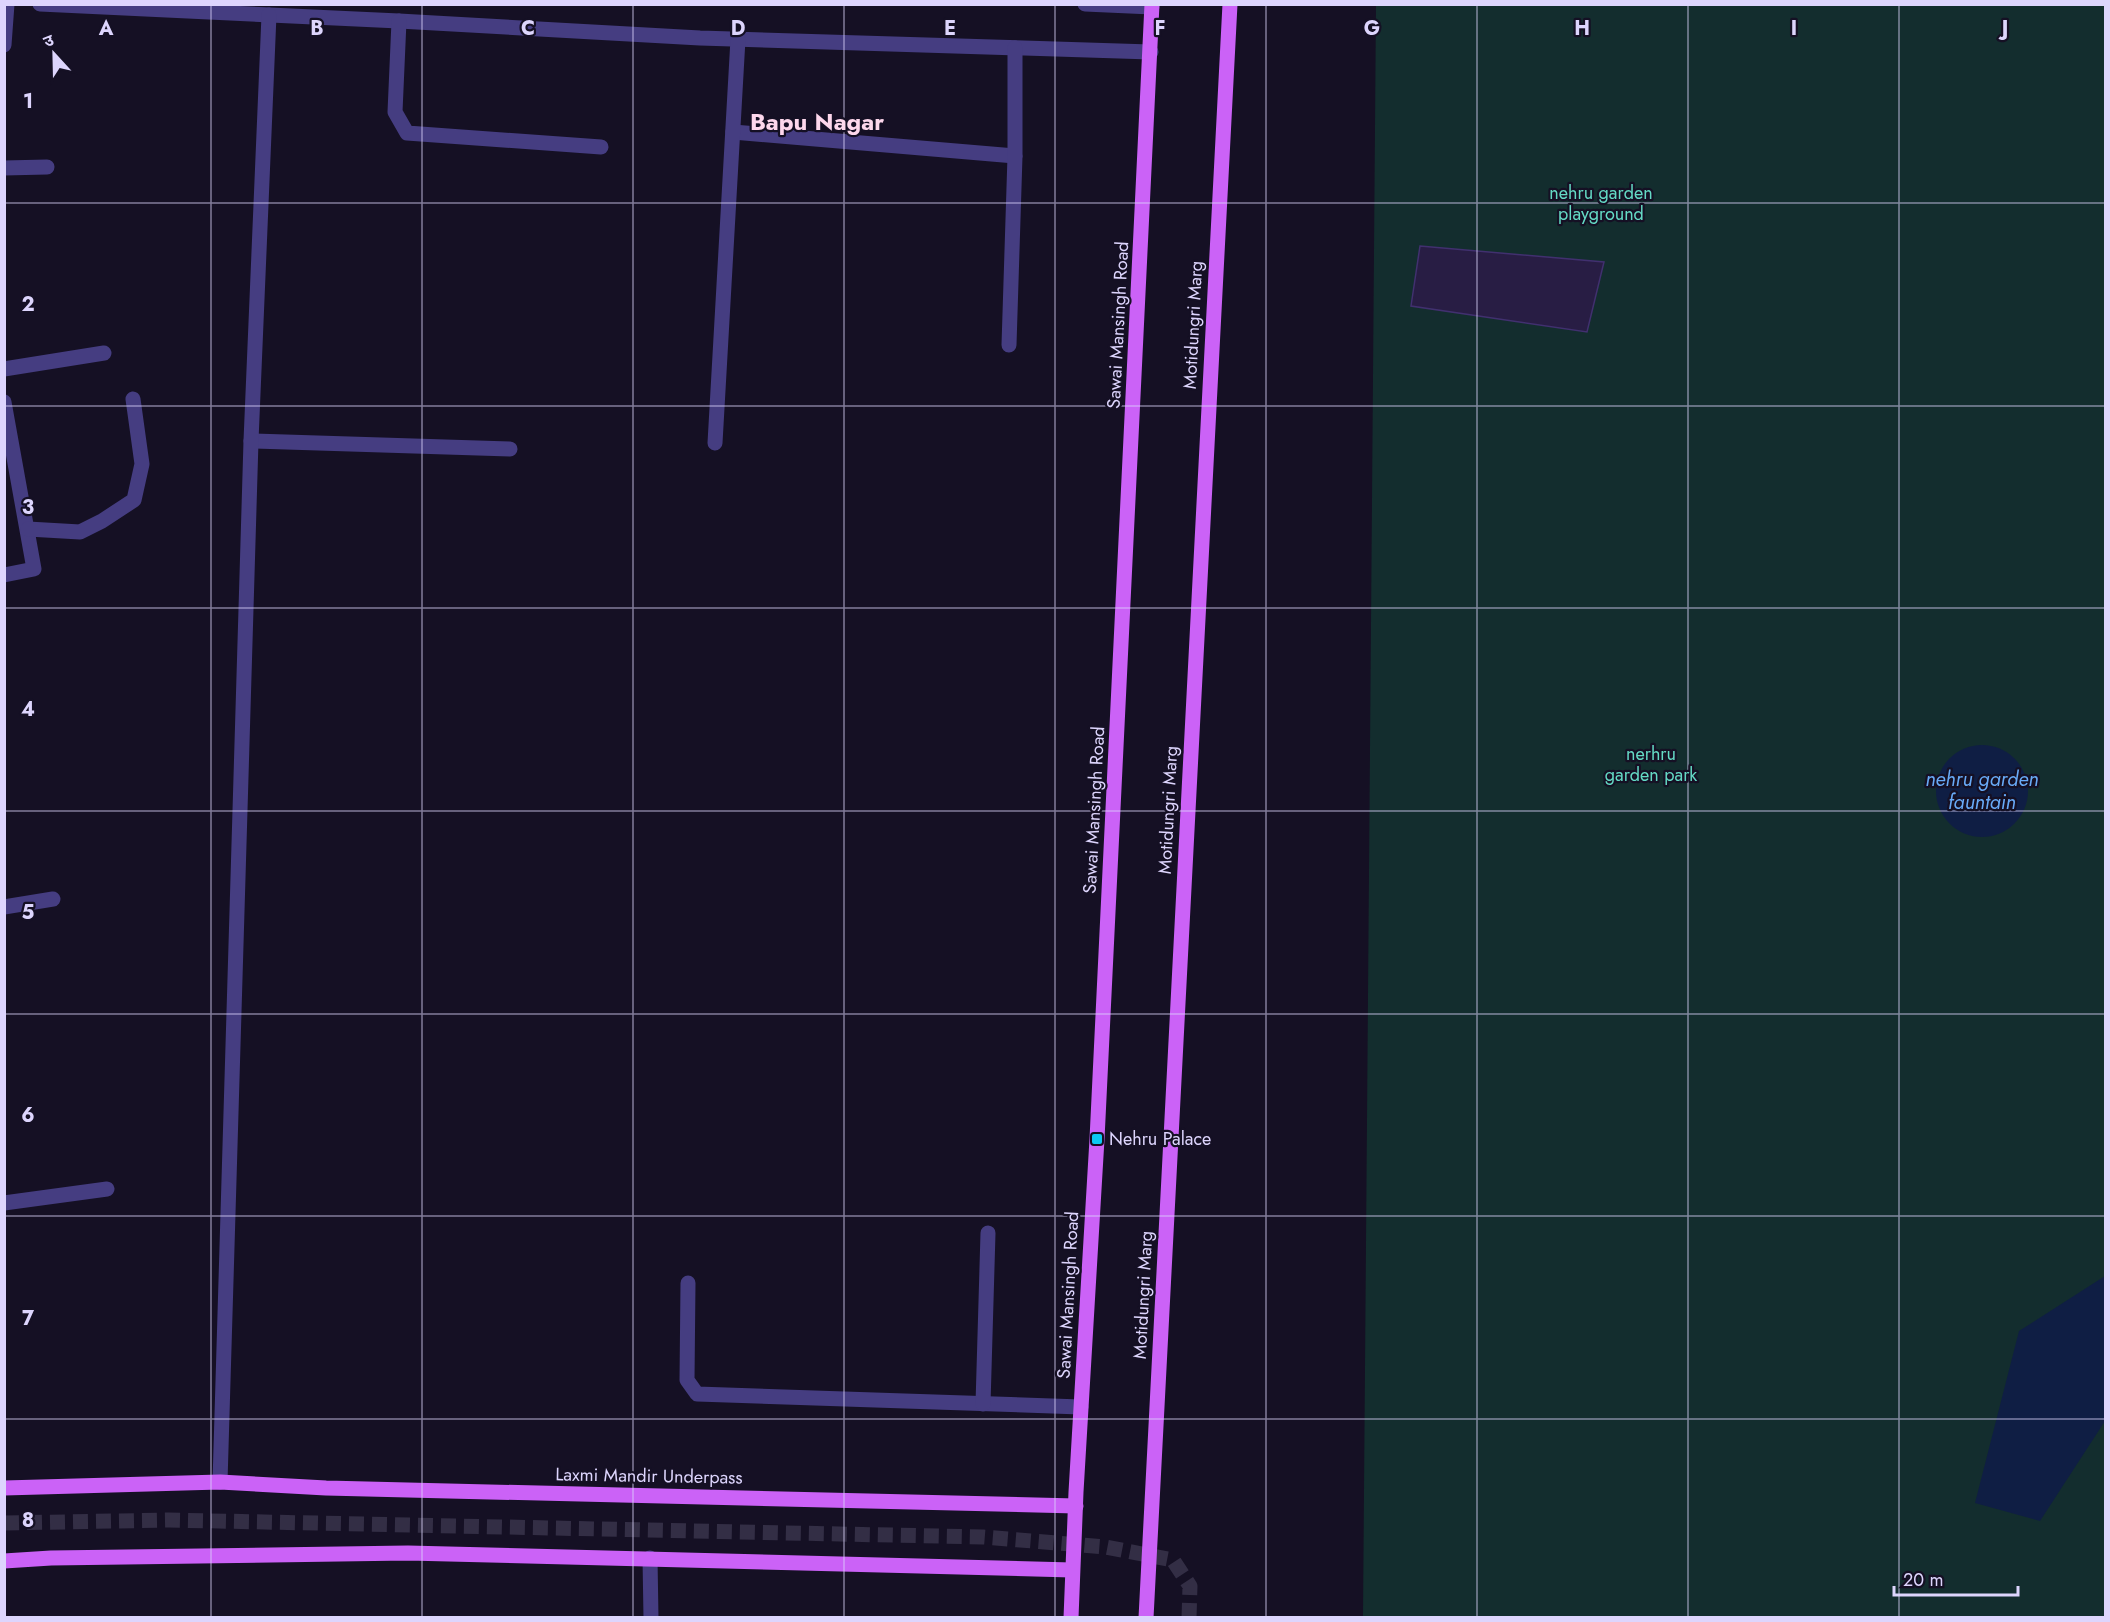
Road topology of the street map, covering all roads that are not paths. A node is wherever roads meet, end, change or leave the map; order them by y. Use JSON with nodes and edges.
{"nodes":[{"id":1,"x":7,"y":4,"type":"edge"},
{"id":2,"x":39,"y":4,"type":"edge"},
{"id":3,"x":1085,"y":4,"type":"edge"},
{"id":4,"x":1230,"y":4,"type":"edge"},
{"id":5,"x":1152,"y":6,"type":"edge"},
{"id":6,"x":269,"y":15,"type":"junction"},
{"id":7,"x":399,"y":21,"type":"junction"},
{"id":8,"x":738,"y":39,"type":"junction"},
{"id":9,"x":4,"y":45,"type":"edge"},
{"id":10,"x":1015,"y":48,"type":"junction"},
{"id":11,"x":1151,"y":52,"type":"junction"},
{"id":12,"x":733,"y":132,"type":"junction"},
{"id":13,"x":601,"y":147,"type":"dead end"},
{"id":14,"x":1015,"y":156,"type":"junction"},
{"id":15,"x":47,"y":167,"type":"dead end"},
{"id":16,"x":4,"y":168,"type":"edge"},
{"id":17,"x":1009,"y":345,"type":"dead end"},
{"id":18,"x":105,"y":353,"type":"dead end"},
{"id":19,"x":4,"y":369,"type":"edge"},
{"id":20,"x":133,"y":399,"type":"dead end"},
{"id":21,"x":4,"y":402,"type":"edge"},
{"id":22,"x":251,"y":441,"type":"junction"},
{"id":23,"x":716,"y":443,"type":"dead end"},
{"id":24,"x":510,"y":449,"type":"dead end"},
{"id":25,"x":27,"y":528,"type":"junction"},
{"id":26,"x":4,"y":575,"type":"edge"},
{"id":27,"x":53,"y":899,"type":"dead end"},
{"id":28,"x":4,"y":907,"type":"edge"},
{"id":29,"x":108,"y":1189,"type":"dead end"},
{"id":30,"x":4,"y":1203,"type":"edge"},
{"id":31,"x":988,"y":1233,"type":"dead end"},
{"id":32,"x":688,"y":1283,"type":"dead end"},
{"id":33,"x":983,"y":1404,"type":"junction"},
{"id":34,"x":1081,"y":1407,"type":"junction"},
{"id":35,"x":220,"y":1482,"type":"junction"},
{"id":36,"x":4,"y":1488,"type":"edge"},
{"id":37,"x":1076,"y":1506,"type":"junction"},
{"id":38,"x":650,"y":1558,"type":"junction"},
{"id":39,"x":4,"y":1562,"type":"edge"},
{"id":40,"x":1072,"y":1570,"type":"junction"},
{"id":41,"x":651,"y":1617,"type":"edge"},
{"id":42,"x":1071,"y":1617,"type":"edge"},
{"id":43,"x":1146,"y":1617,"type":"edge"}],
"edges":[{"from":1,"to":9,"type":"street"},
{"from":2,"to":6,"type":"street"},
{"from":3,"to":5,"type":"street"},
{"from":4,"to":43,"type":"main road","name":"Motidungri Marg"},
{"from":5,"to":11,"type":"main road","name":"Sawai Mansingh Road"},
{"from":6,"to":7,"type":"street"},
{"from":6,"to":22,"type":"street"},
{"from":7,"to":8,"type":"street"},
{"from":7,"to":13,"type":"street"},
{"from":8,"to":10,"type":"street"},
{"from":8,"to":12,"type":"street"},
{"from":10,"to":11,"type":"street"},
{"from":10,"to":14,"type":"street"},
{"from":11,"to":34,"type":"main road","name":"Sawai Mansingh Road"},
{"from":12,"to":14,"type":"street"},
{"from":12,"to":23,"type":"street"},
{"from":14,"to":17,"type":"street"},
{"from":15,"to":16,"type":"street"},
{"from":18,"to":19,"type":"street"},
{"from":20,"to":25,"type":"street"},
{"from":21,"to":25,"type":"street"},
{"from":22,"to":24,"type":"street"},
{"from":22,"to":35,"type":"street"},
{"from":25,"to":26,"type":"street"},
{"from":27,"to":28,"type":"street"},
{"from":29,"to":30,"type":"street"},
{"from":31,"to":33,"type":"street"},
{"from":32,"to":33,"type":"street"},
{"from":33,"to":34,"type":"street"},
{"from":34,"to":37,"type":"main road","name":"Sawai Mansingh Road"},
{"from":35,"to":36,"type":"main road","name":"Laxmi Mandir Underpass"},
{"from":35,"to":37,"type":"main road","name":"Laxmi Mandir Underpass"},
{"from":37,"to":40,"type":"main road","name":"Sawai Mansingh Road"},
{"from":38,"to":39,"type":"main road"},
{"from":38,"to":40,"type":"main road"},
{"from":38,"to":41,"type":"street"},
{"from":40,"to":42,"type":"main road","name":"Sawai Mansingh Road"}]}
